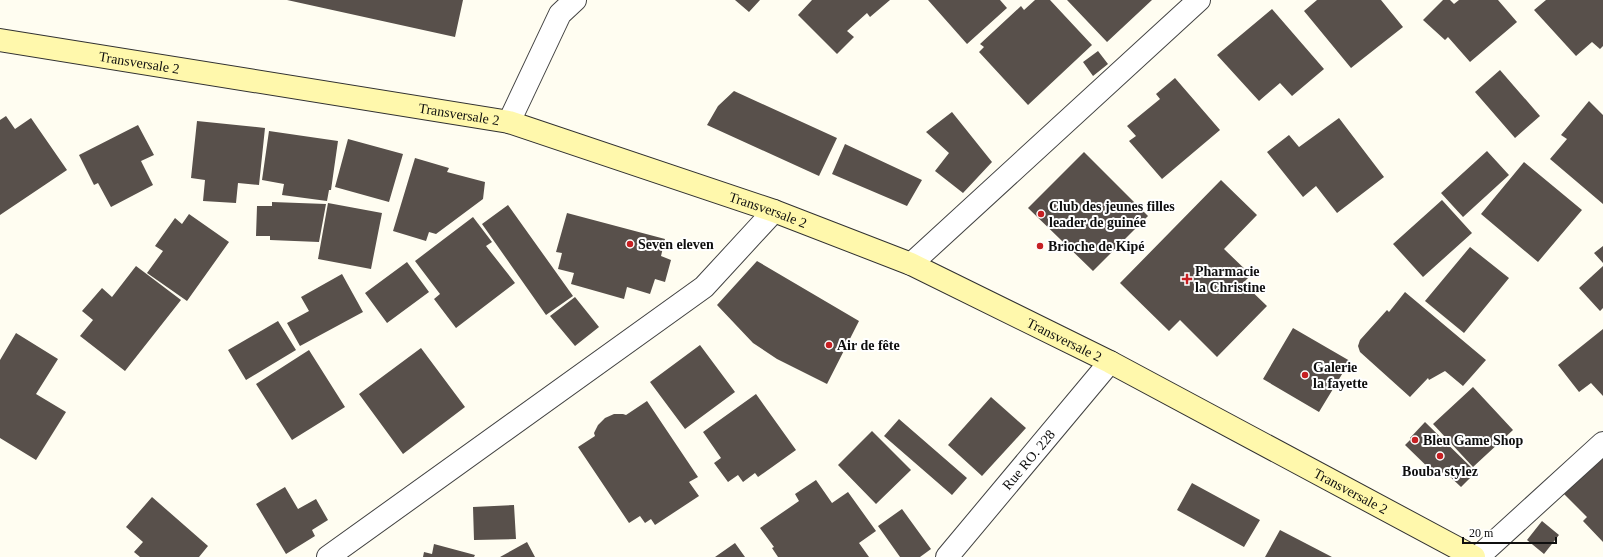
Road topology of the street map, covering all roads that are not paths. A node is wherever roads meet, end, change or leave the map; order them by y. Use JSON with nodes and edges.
{"nodes":[{"id":1,"x":574,"y":0,"type":"edge"},
{"id":2,"x":1200,"y":0,"type":"edge"},
{"id":3,"x":0,"y":40,"type":"edge"},
{"id":4,"x":509,"y":122,"type":"junction"},
{"id":5,"x":774,"y":212,"type":"junction"},
{"id":6,"x":911,"y":264,"type":"junction"},
{"id":7,"x":1110,"y":362,"type":"junction"},
{"id":8,"x":1603,"y":442,"type":"edge"},
{"id":9,"x":328,"y":557,"type":"edge"},
{"id":10,"x":947,"y":557,"type":"edge"},
{"id":11,"x":1474,"y":557,"type":"edge"},
{"id":12,"x":1478,"y":557,"type":"edge"}],
"edges":[{"from":1,"to":4,"type":"street"},
{"from":2,"to":6,"type":"street"},
{"from":3,"to":4,"type":"main road","name":"Transversale 2"},
{"from":4,"to":5,"type":"main road","name":"Transversale 2"},
{"from":5,"to":6,"type":"main road","name":"Transversale 2"},
{"from":5,"to":9,"type":"street"},
{"from":6,"to":7,"type":"main road","name":"Transversale 2"},
{"from":7,"to":10,"type":"street","name":"Rue RO. 228"},
{"from":7,"to":11,"type":"main road","name":"Transversale 2"},
{"from":8,"to":12,"type":"street"}]}
